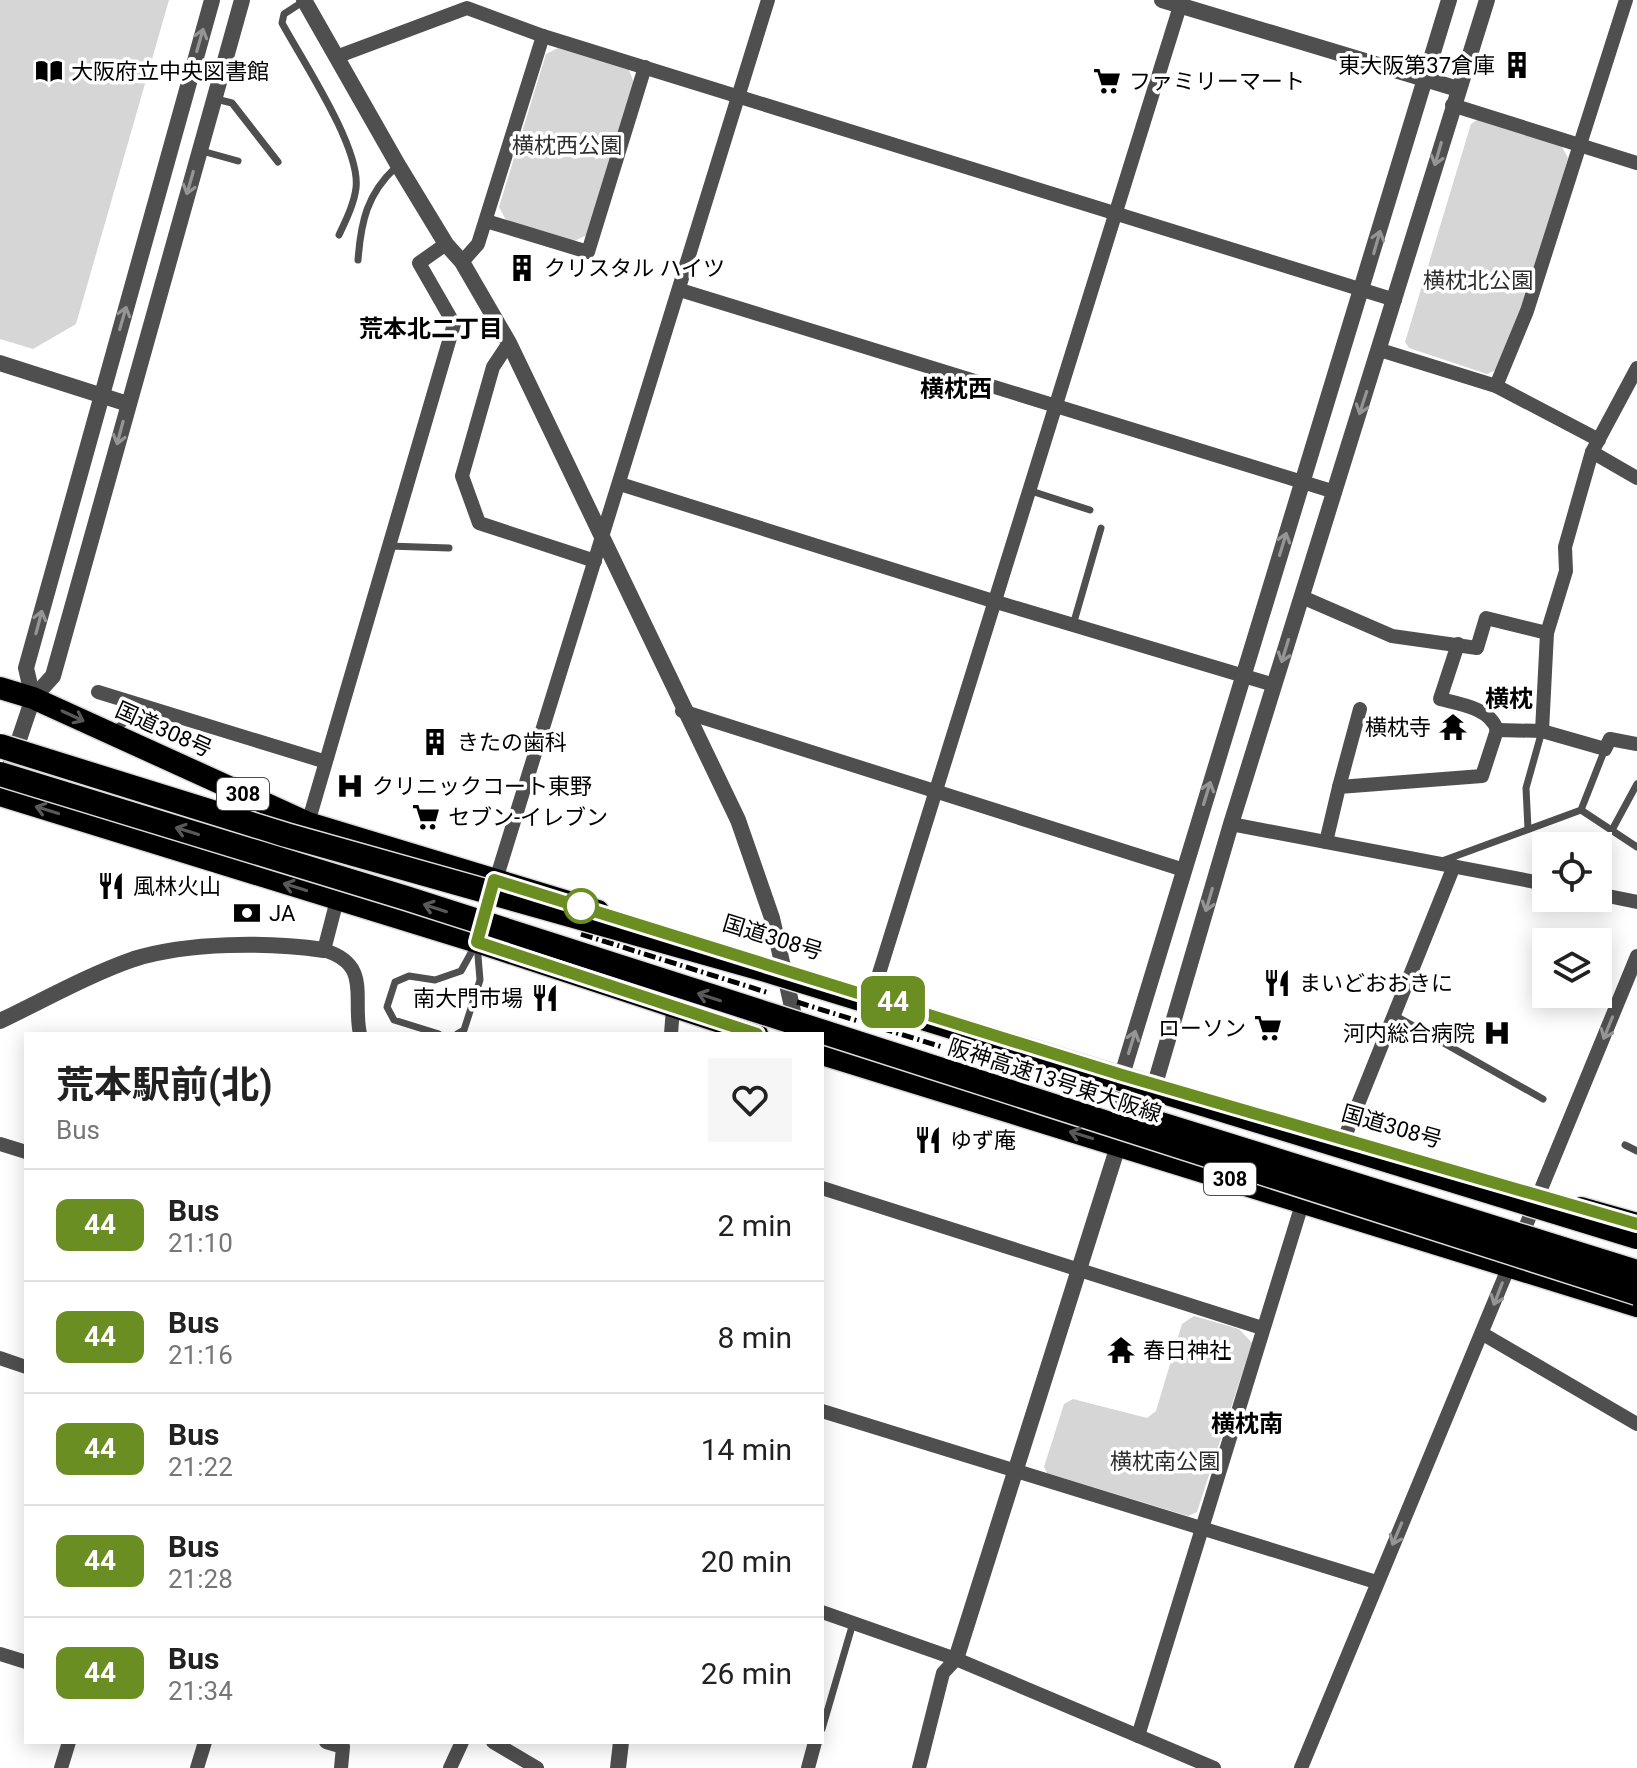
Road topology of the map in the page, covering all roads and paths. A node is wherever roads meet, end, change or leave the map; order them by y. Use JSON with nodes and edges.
{"nodes":[{"id":1,"x":212,"y":0,"type":"edge"},
{"id":2,"x":242,"y":0,"type":"edge"},
{"id":3,"x":304,"y":0,"type":"edge"},
{"id":4,"x":768,"y":0,"type":"edge"},
{"id":5,"x":1162,"y":0,"type":"edge"},
{"id":6,"x":1449,"y":0,"type":"edge"},
{"id":7,"x":1487,"y":0,"type":"edge"},
{"id":8,"x":1626,"y":0,"type":"edge"},
{"id":9,"x":468,"y":4,"type":"edge"},
{"id":10,"x":1180,"y":6,"type":"junction"},
{"id":11,"x":543,"y":36,"type":"junction"},
{"id":12,"x":336,"y":57,"type":"junction"},
{"id":13,"x":645,"y":67,"type":"junction"},
{"id":14,"x":1424,"y":79,"type":"junction"},
{"id":15,"x":1458,"y":89,"type":"junction"},
{"id":16,"x":740,"y":95,"type":"junction"},
{"id":17,"x":214,"y":99,"type":"junction"},
{"id":18,"x":1452,"y":105,"type":"junction"},
{"id":19,"x":1581,"y":145,"type":"junction"},
{"id":20,"x":199,"y":150,"type":"junction"},
{"id":21,"x":238,"y":161,"type":"dead end"},
{"id":22,"x":278,"y":162,"type":"dead end"},
{"id":23,"x":1637,"y":163,"type":"edge"},
{"id":24,"x":398,"y":165,"type":"junction"},
{"id":25,"x":1115,"y":214,"type":"junction"},
{"id":26,"x":486,"y":221,"type":"junction"},
{"id":27,"x":339,"y":235,"type":"dead end"},
{"id":28,"x":446,"y":244,"type":"junction"},
{"id":29,"x":358,"y":260,"type":"dead end"},
{"id":30,"x":462,"y":262,"type":"junction"},
{"id":31,"x":680,"y":290,"type":"junction"},
{"id":32,"x":1363,"y":290,"type":"junction"},
{"id":33,"x":1395,"y":300,"type":"junction"},
{"id":34,"x":509,"y":343,"type":"junction"},
{"id":35,"x":1380,"y":350,"type":"junction"},
{"id":36,"x":0,"y":363,"type":"edge"},
{"id":37,"x":1637,"y":368,"type":"edge"},
{"id":38,"x":1496,"y":386,"type":"junction"},
{"id":39,"x":101,"y":395,"type":"junction"},
{"id":40,"x":128,"y":404,"type":"junction"},
{"id":41,"x":1055,"y":407,"type":"junction"},
{"id":42,"x":1595,"y":446,"type":"junction"},
{"id":43,"x":1637,"y":478,"type":"edge"},
{"id":44,"x":1302,"y":482,"type":"junction"},
{"id":45,"x":620,"y":484,"type":"junction"},
{"id":46,"x":1028,"y":490,"type":"junction"},
{"id":47,"x":1335,"y":492,"type":"junction"},
{"id":48,"x":1090,"y":510,"type":"dead end"},
{"id":49,"x":1101,"y":528,"type":"dead end"},
{"id":50,"x":601,"y":539,"type":"junction"},
{"id":51,"x":388,"y":546,"type":"junction"},
{"id":52,"x":449,"y":548,"type":"dead end"},
{"id":53,"x":595,"y":561,"type":"junction"},
{"id":54,"x":1302,"y":597,"type":"junction"},
{"id":55,"x":993,"y":601,"type":"junction"},
{"id":56,"x":1073,"y":625,"type":"junction"},
{"id":57,"x":1547,"y":633,"type":"junction"},
{"id":58,"x":1458,"y":644,"type":"junction"},
{"id":59,"x":1242,"y":676,"type":"junction"},
{"id":60,"x":1274,"y":685,"type":"junction"},
{"id":61,"x":0,"y":688,"type":"edge"},
{"id":62,"x":98,"y":692,"type":"dead end"},
{"id":63,"x":33,"y":698,"type":"junction"},
{"id":64,"x":1360,"y":709,"type":"dead end"},
{"id":65,"x":682,"y":711,"type":"junction"},
{"id":66,"x":138,"y":715,"type":"dead end"},
{"id":67,"x":0,"y":729,"type":"edge"},
{"id":68,"x":1497,"y":730,"type":"junction"},
{"id":69,"x":1542,"y":731,"type":"junction"},
{"id":70,"x":108,"y":732,"type":"junction"},
{"id":71,"x":1637,"y":744,"type":"edge"},
{"id":72,"x":0,"y":746,"type":"edge"},
{"id":73,"x":1605,"y":749,"type":"junction"},
{"id":74,"x":323,"y":761,"type":"junction"},
{"id":75,"x":0,"y":774,"type":"edge"},
{"id":76,"x":1637,"y":784,"type":"edge"},
{"id":77,"x":1339,"y":787,"type":"junction"},
{"id":78,"x":935,"y":793,"type":"junction"},
{"id":79,"x":0,"y":795,"type":"edge"},
{"id":80,"x":1581,"y":810,"type":"junction"},
{"id":81,"x":308,"y":823,"type":"junction"},
{"id":82,"x":1231,"y":824,"type":"junction"},
{"id":83,"x":1528,"y":829,"type":"junction"},
{"id":84,"x":1612,"y":830,"type":"junction"},
{"id":85,"x":286,"y":835,"type":"junction"},
{"id":86,"x":1326,"y":842,"type":"junction"},
{"id":87,"x":1637,"y":847,"type":"edge"},
{"id":88,"x":1436,"y":863,"type":"junction"},
{"id":89,"x":1454,"y":866,"type":"junction"},
{"id":90,"x":1184,"y":870,"type":"junction"},
{"id":91,"x":1532,"y":881,"type":"edge"},
{"id":92,"x":493,"y":886,"type":"junction"},
{"id":93,"x":1612,"y":897,"type":"edge"},
{"id":94,"x":337,"y":900,"type":"junction"},
{"id":95,"x":1637,"y":902,"type":"edge"},
{"id":96,"x":477,"y":942,"type":"junction"},
{"id":97,"x":324,"y":950,"type":"junction"},
{"id":98,"x":1637,"y":956,"type":"edge"},
{"id":99,"x":783,"y":967,"type":"junction"},
{"id":100,"x":872,"y":996,"type":"junction"},
{"id":101,"x":673,"y":1008,"type":"junction"},
{"id":102,"x":1394,"y":1015,"type":"junction"},
{"id":103,"x":913,"y":1016,"type":"junction"},
{"id":104,"x":0,"y":1021,"type":"edge"},
{"id":105,"x":757,"y":1023,"type":"edge"},
{"id":106,"x":360,"y":1032,"type":"edge"},
{"id":107,"x":433,"y":1032,"type":"edge"},
{"id":108,"x":460,"y":1032,"type":"edge"},
{"id":109,"x":671,"y":1032,"type":"edge"},
{"id":110,"x":786,"y":1032,"type":"edge"},
{"id":111,"x":798,"y":1032,"type":"edge"},
{"id":112,"x":814,"y":1032,"type":"edge"},
{"id":113,"x":824,"y":1034,"type":"edge"},
{"id":114,"x":824,"y":1044,"type":"edge"},
{"id":115,"x":824,"y":1055,"type":"edge"},
{"id":116,"x":1122,"y":1075,"type":"junction"},
{"id":117,"x":1155,"y":1084,"type":"junction"},
{"id":118,"x":1543,"y":1099,"type":"dead end"},
{"id":119,"x":1344,"y":1139,"type":"junction"},
{"id":120,"x":0,"y":1144,"type":"edge"},
{"id":121,"x":1625,"y":1145,"type":"dead end"},
{"id":122,"x":1118,"y":1146,"type":"junction"},
{"id":123,"x":24,"y":1151,"type":"edge"},
{"id":124,"x":1637,"y":1151,"type":"edge"},
{"id":125,"x":824,"y":1189,"type":"edge"},
{"id":126,"x":1539,"y":1196,"type":"junction"},
{"id":127,"x":1303,"y":1201,"type":"junction"},
{"id":128,"x":1637,"y":1224,"type":"edge"},
{"id":129,"x":1637,"y":1237,"type":"edge"},
{"id":130,"x":1637,"y":1257,"type":"edge"},
{"id":131,"x":1509,"y":1267,"type":"junction"},
{"id":132,"x":1079,"y":1270,"type":"junction"},
{"id":133,"x":1637,"y":1272,"type":"edge"},
{"id":134,"x":1637,"y":1293,"type":"edge"},
{"id":135,"x":1637,"y":1306,"type":"edge"},
{"id":136,"x":1262,"y":1328,"type":"junction"},
{"id":137,"x":1483,"y":1334,"type":"junction"},
{"id":138,"x":0,"y":1358,"type":"edge"},
{"id":139,"x":24,"y":1366,"type":"edge"},
{"id":140,"x":824,"y":1412,"type":"edge"},
{"id":141,"x":1637,"y":1424,"type":"edge"},
{"id":142,"x":1017,"y":1472,"type":"junction"},
{"id":143,"x":1200,"y":1529,"type":"junction"},
{"id":144,"x":1376,"y":1582,"type":"junction"},
{"id":145,"x":824,"y":1613,"type":"edge"},
{"id":146,"x":853,"y":1621,"type":"junction"},
{"id":147,"x":0,"y":1654,"type":"edge"},
{"id":148,"x":956,"y":1659,"type":"junction"},
{"id":149,"x":24,"y":1661,"type":"edge"},
{"id":150,"x":824,"y":1722,"type":"edge"},
{"id":151,"x":1138,"y":1736,"type":"junction"},
{"id":152,"x":68,"y":1744,"type":"edge"},
{"id":153,"x":204,"y":1744,"type":"edge"},
{"id":154,"x":333,"y":1744,"type":"edge"},
{"id":155,"x":461,"y":1744,"type":"edge"},
{"id":156,"x":496,"y":1744,"type":"edge"},
{"id":157,"x":621,"y":1744,"type":"edge"},
{"id":158,"x":814,"y":1744,"type":"edge"},
{"id":159,"x":61,"y":1768,"type":"edge"},
{"id":160,"x":197,"y":1768,"type":"edge"},
{"id":161,"x":341,"y":1768,"type":"edge"},
{"id":162,"x":450,"y":1768,"type":"edge"},
{"id":163,"x":537,"y":1768,"type":"edge"},
{"id":164,"x":618,"y":1768,"type":"edge"},
{"id":165,"x":808,"y":1768,"type":"edge"},
{"id":166,"x":919,"y":1768,"type":"edge"},
{"id":167,"x":1214,"y":1768,"type":"edge"},
{"id":168,"x":1301,"y":1768,"type":"edge"}],
"edges":[{"from":39,"to":1,"type":"street","one_way":true},
{"from":2,"to":17,"type":"street"},
{"from":3,"to":12,"type":"street"},
{"from":3,"to":27,"type":"lane"},
{"from":4,"to":16,"type":"street"},
{"from":5,"to":10,"type":"street"},
{"from":6,"to":14,"type":"street"},
{"from":7,"to":15,"type":"street"},
{"from":8,"to":19,"type":"street"},
{"from":9,"to":11,"type":"street"},
{"from":9,"to":12,"type":"street"},
{"from":10,"to":14,"type":"street"},
{"from":10,"to":25,"type":"street"},
{"from":11,"to":13,"type":"street"},
{"from":11,"to":26,"type":"street"},
{"from":12,"to":24,"type":"street"},
{"from":13,"to":16,"type":"street"},
{"from":13,"to":26,"type":"street"},
{"from":14,"to":15,"type":"street"},
{"from":32,"to":14,"type":"street","one_way":true},
{"from":15,"to":18,"type":"street"},
{"from":16,"to":25,"type":"street"},
{"from":16,"to":31,"type":"street"},
{"from":17,"to":20,"type":"street"},
{"from":17,"to":22,"type":"lane"},
{"from":18,"to":19,"type":"street"},
{"from":18,"to":33,"type":"street","one_way":true},
{"from":19,"to":23,"type":"street"},
{"from":19,"to":38,"type":"street"},
{"from":20,"to":21,"type":"lane"},
{"from":20,"to":40,"type":"street","one_way":true},
{"from":24,"to":28,"type":"street"},
{"from":24,"to":29,"type":"lane"},
{"from":25,"to":32,"type":"street"},
{"from":25,"to":41,"type":"street"},
{"from":26,"to":30,"type":"street"},
{"from":28,"to":30,"type":"street"},
{"from":28,"to":51,"type":"street"},
{"from":30,"to":34,"type":"street"},
{"from":31,"to":41,"type":"street"},
{"from":31,"to":45,"type":"street"},
{"from":32,"to":33,"type":"street"},
{"from":32,"to":44,"type":"street"},
{"from":33,"to":35,"type":"street"},
{"from":34,"to":50,"type":"street"},
{"from":34,"to":53,"type":"street"},
{"from":35,"to":38,"type":"street"},
{"from":35,"to":47,"type":"street","one_way":true},
{"from":36,"to":39,"type":"street"},
{"from":37,"to":42,"type":"street"},
{"from":38,"to":42,"type":"street"},
{"from":39,"to":40,"type":"street"},
{"from":63,"to":39,"type":"street","one_way":true},
{"from":40,"to":63,"type":"street","one_way":true},
{"from":41,"to":44,"type":"street"},
{"from":41,"to":46,"type":"street"},
{"from":42,"to":43,"type":"street"},
{"from":42,"to":57,"type":"street"},
{"from":44,"to":47,"type":"street"},
{"from":59,"to":44,"type":"street","one_way":true},
{"from":45,"to":50,"type":"street"},
{"from":45,"to":55,"type":"street"},
{"from":46,"to":48,"type":"lane"},
{"from":46,"to":55,"type":"street"},
{"from":47,"to":54,"type":"street"},
{"from":49,"to":56,"type":"lane"},
{"from":50,"to":53,"type":"street"},
{"from":50,"to":65,"type":"street"},
{"from":51,"to":52,"type":"lane"},
{"from":51,"to":74,"type":"street"},
{"from":53,"to":92,"type":"street"},
{"from":54,"to":58,"type":"street"},
{"from":54,"to":60,"type":"street","one_way":true},
{"from":55,"to":56,"type":"street"},
{"from":55,"to":78,"type":"street"},
{"from":56,"to":59,"type":"street"},
{"from":57,"to":58,"type":"street"},
{"from":57,"to":69,"type":"street"},
{"from":58,"to":68,"type":"street"},
{"from":59,"to":60,"type":"street"},
{"from":90,"to":59,"type":"street","one_way":true},
{"from":60,"to":82,"type":"street"},
{"from":61,"to":63,"type":"highway","name":"国道308号","number":"308"},
{"from":62,"to":74,"type":"street"},
{"from":63,"to":70,"type":"highway","name":"国道308号","number":"308","one_way":true},
{"from":63,"to":79,"type":"street"},
{"from":64,"to":77,"type":"street"},
{"from":65,"to":78,"type":"street"},
{"from":65,"to":99,"type":"street"},
{"from":66,"to":70,"type":"lane"},
{"from":67,"to":85,"type":"highway","bridge":true},
{"from":68,"to":69,"type":"street"},
{"from":68,"to":77,"type":"street"},
{"from":69,"to":73,"type":"street"},
{"from":69,"to":83,"type":"lane"},
{"from":70,"to":81,"type":"highway","name":"国道308号","number":"308"},
{"from":71,"to":73,"type":"street"},
{"from":72,"to":85,"type":"highway","name":"阪神高速13号東大阪線","bridge":true},
{"from":73,"to":80,"type":"lane"},
{"from":74,"to":81,"type":"street"},
{"from":105,"to":75,"type":"highway","name":"阪神高速13号東大阪線","one_way":true,"bridge":true},
{"from":76,"to":84,"type":"lane"},
{"from":77,"to":86,"type":"street"},
{"from":78,"to":90,"type":"street"},
{"from":78,"to":100,"type":"street"},
{"from":94,"to":79,"type":"highway","one_way":true},
{"from":80,"to":83,"type":"lane"},
{"from":80,"to":84,"type":"lane"},
{"from":81,"to":92,"type":"highway","name":"国道308号","number":"308"},
{"from":82,"to":86,"type":"street"},
{"from":82,"to":117,"type":"street","one_way":true},
{"from":83,"to":88,"type":"lane"},
{"from":84,"to":87,"type":"lane"},
{"from":85,"to":92,"type":"highway","name":"阪神高速13号東大阪線","bridge":true},
{"from":86,"to":88,"type":"street"},
{"from":88,"to":89,"type":"street"},
{"from":89,"to":91,"type":"street"},
{"from":89,"to":102,"type":"street"},
{"from":116,"to":90,"type":"street","one_way":true},
{"from":92,"to":96,"type":"street"},
{"from":92,"to":99,"type":"highway","name":"国道308号","number":"308"},
{"from":92,"to":103,"type":"highway","name":"阪神高速13号東大阪線","bridge":true},
{"from":93,"to":95,"type":"street"},
{"from":94,"to":96,"type":"highway"},
{"from":94,"to":97,"type":"street"},
{"from":96,"to":101,"type":"highway"},
{"from":96,"to":107,"type":"lane"},
{"from":96,"to":108,"type":"lane"},
{"from":97,"to":104,"type":"street"},
{"from":97,"to":106,"type":"street"},
{"from":98,"to":126,"type":"street","one_way":true},
{"from":99,"to":100,"type":"highway","name":"国道308号","number":"308"},
{"from":99,"to":111,"type":"street"},
{"from":100,"to":116,"type":"highway","name":"国道308号","number":"308"},
{"from":101,"to":105,"type":"highway"},
{"from":101,"to":109,"type":"street"},
{"from":102,"to":118,"type":"lane"},
{"from":102,"to":119,"type":"street"},
{"from":103,"to":129,"type":"highway","name":"阪神高速13号東大阪線","bridge":true},
{"from":103,"to":130,"type":"highway","bridge":true},
{"from":105,"to":110,"type":"highway","name":"阪神高速13号東大阪線","bridge":true},
{"from":105,"to":112,"type":"highway","bridge":true},
{"from":113,"to":133,"type":"highway","bridge":true},
{"from":114,"to":134,"type":"highway","name":"阪神高速13号東大阪線","bridge":true},
{"from":122,"to":115,"type":"highway","number":"308","one_way":true},
{"from":116,"to":117,"type":"highway","name":"国道308号","number":"308"},
{"from":116,"to":122,"type":"street"},
{"from":117,"to":119,"type":"highway","name":"国道308号","number":"308"},
{"from":117,"to":122,"type":"street"},
{"from":119,"to":126,"type":"highway","name":"国道308号","number":"308"},
{"from":120,"to":123,"type":"street"},
{"from":121,"to":124,"type":"lane"},
{"from":122,"to":127,"type":"highway","number":"308"},
{"from":122,"to":132,"type":"street"},
{"from":125,"to":132,"type":"street"},
{"from":126,"to":128,"type":"highway","name":"国道308号","number":"308"},
{"from":126,"to":131,"type":"street"},
{"from":127,"to":131,"type":"highway","number":"308"},
{"from":127,"to":136,"type":"street"},
{"from":131,"to":135,"type":"highway","number":"308"},
{"from":131,"to":137,"type":"street","one_way":true},
{"from":132,"to":136,"type":"street"},
{"from":132,"to":142,"type":"street"},
{"from":136,"to":143,"type":"street"},
{"from":137,"to":141,"type":"street"},
{"from":137,"to":144,"type":"street","one_way":true},
{"from":138,"to":139,"type":"street"},
{"from":140,"to":142,"type":"street"},
{"from":142,"to":143,"type":"street"},
{"from":142,"to":148,"type":"street"},
{"from":143,"to":144,"type":"street"},
{"from":143,"to":151,"type":"street"},
{"from":144,"to":168,"type":"street"},
{"from":145,"to":146,"type":"street"},
{"from":146,"to":148,"type":"street"},
{"from":146,"to":150,"type":"lane"},
{"from":147,"to":149,"type":"street"},
{"from":148,"to":151,"type":"street"},
{"from":148,"to":166,"type":"street"},
{"from":151,"to":167,"type":"street"},
{"from":152,"to":159,"type":"street"},
{"from":153,"to":160,"type":"street"},
{"from":154,"to":161,"type":"street"},
{"from":155,"to":162,"type":"street"},
{"from":156,"to":163,"type":"street"},
{"from":157,"to":164,"type":"street"},
{"from":158,"to":165,"type":"street"}]}
